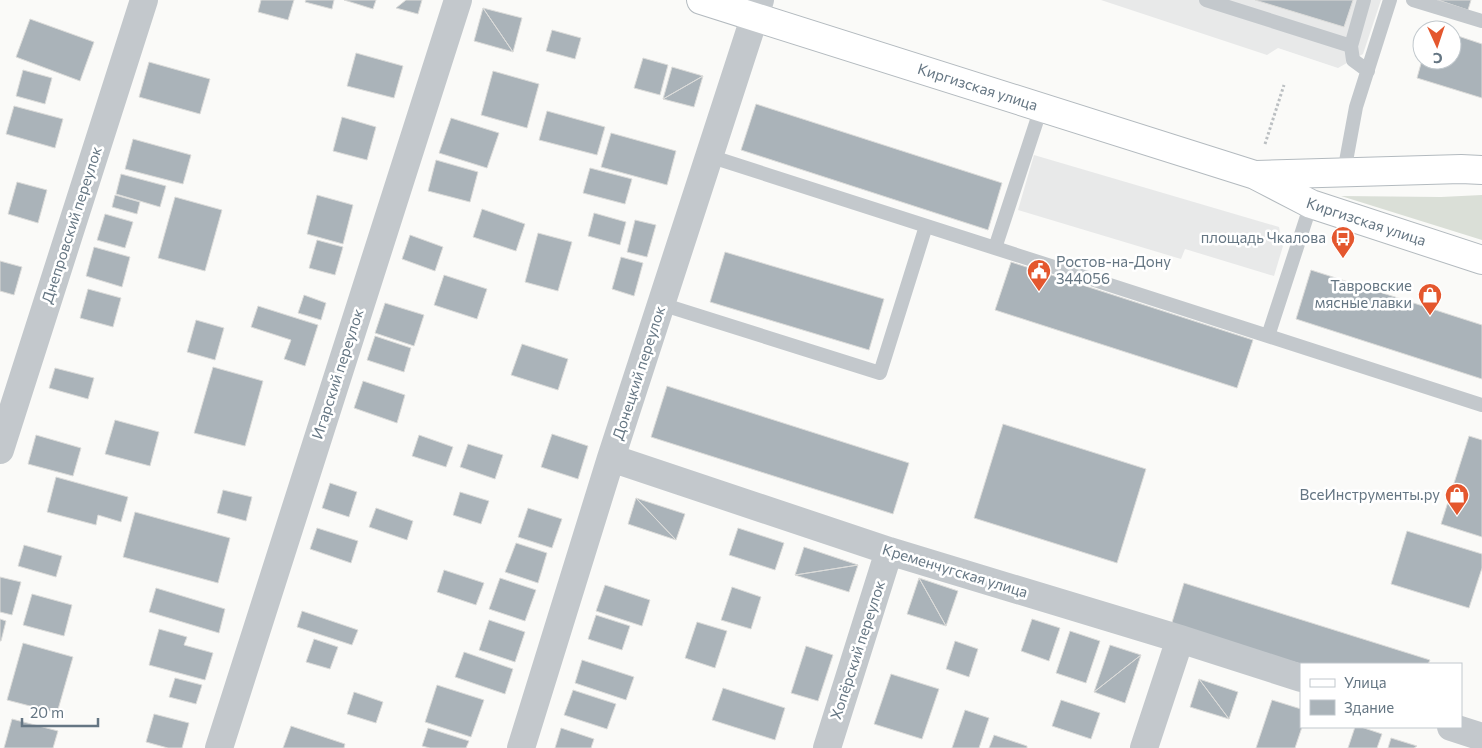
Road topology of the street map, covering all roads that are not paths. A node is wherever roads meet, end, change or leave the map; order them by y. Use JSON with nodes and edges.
{"nodes":[{"id":1,"x":144,"y":0,"type":"edge"},
{"id":2,"x":458,"y":0,"type":"edge"},
{"id":3,"x":701,"y":0,"type":"edge"},
{"id":4,"x":1206,"y":0,"type":"edge"},
{"id":5,"x":1364,"y":0,"type":"edge"},
{"id":6,"x":1390,"y":0,"type":"edge"},
{"id":7,"x":1413,"y":0,"type":"edge"},
{"id":8,"x":757,"y":9,"type":"edge"},
{"id":9,"x":1482,"y":21,"type":"edge"},
{"id":10,"x":1351,"y":46,"type":"junction"},
{"id":11,"x":1368,"y":71,"type":"junction"},
{"id":12,"x":1041,"y":108,"type":"junction"},
{"id":13,"x":709,"y":156,"type":"junction"},
{"id":14,"x":1482,"y":170,"type":"edge"},
{"id":15,"x":1344,"y":172,"type":"junction"},
{"id":16,"x":1255,"y":175,"type":"junction"},
{"id":17,"x":1311,"y":204,"type":"junction"},
{"id":18,"x":926,"y":226,"type":"junction"},
{"id":19,"x":996,"y":248,"type":"junction"},
{"id":20,"x":1482,"y":260,"type":"edge"},
{"id":21,"x":661,"y":304,"type":"junction"},
{"id":22,"x":1268,"y":336,"type":"junction"},
{"id":23,"x":1482,"y":405,"type":"edge"},
{"id":24,"x":0,"y":450,"type":"edge"},
{"id":25,"x":611,"y":458,"type":"junction"},
{"id":26,"x":889,"y":551,"type":"junction"},
{"id":27,"x":1180,"y":639,"type":"junction"},
{"id":28,"x":1300,"y":678,"type":"edge"},
{"id":29,"x":1454,"y":728,"type":"edge"},
{"id":30,"x":1482,"y":737,"type":"edge"},
{"id":31,"x":219,"y":748,"type":"edge"},
{"id":32,"x":522,"y":748,"type":"edge"},
{"id":33,"x":826,"y":748,"type":"edge"},
{"id":34,"x":1144,"y":748,"type":"edge"}],
"edges":[{"from":1,"to":24,"type":"street","name":"Днепровский переулок"},
{"from":2,"to":31,"type":"street","name":"Игарский переулок"},
{"from":3,"to":8,"type":"main road","name":"Киргизская улица"},
{"from":4,"to":10,"type":"lane"},
{"from":5,"to":10,"type":"lane"},
{"from":6,"to":11,"type":"lane"},
{"from":7,"to":9,"type":"lane"},
{"from":8,"to":12,"type":"main road","name":"Киргизская улица"},
{"from":8,"to":13,"type":"street","name":"Донецкий переулок"},
{"from":10,"to":11,"type":"lane"},
{"from":11,"to":15,"type":"lane"},
{"from":12,"to":16,"type":"main road","name":"Киргизская улица"},
{"from":12,"to":19,"type":"lane"},
{"from":13,"to":18,"type":"lane"},
{"from":13,"to":21,"type":"street","name":"Донецкий переулок"},
{"from":14,"to":15,"type":"main road","name":"Киргизская улица"},
{"from":15,"to":16,"type":"main road","name":"Киргизская улица"},
{"from":16,"to":17,"type":"main road","name":"Киргизская улица"},
{"from":17,"to":20,"type":"main road","name":"Киргизская улица"},
{"from":17,"to":22,"type":"lane"},
{"from":18,"to":19,"type":"lane"},
{"from":18,"to":21,"type":"lane"},
{"from":19,"to":22,"type":"lane"},
{"from":21,"to":25,"type":"street","name":"Донецкий переулок"},
{"from":22,"to":23,"type":"lane"},
{"from":25,"to":26,"type":"street","name":"Кременчугская улица"},
{"from":25,"to":32,"type":"street","name":"Донецкий переулок"},
{"from":26,"to":27,"type":"street","name":"Кременчугская улица"},
{"from":26,"to":33,"type":"street","name":"Хопёрский переулок"},
{"from":27,"to":28,"type":"street","name":"Кременчугская улица"},
{"from":27,"to":34,"type":"street"},
{"from":29,"to":30,"type":"street"}]}
